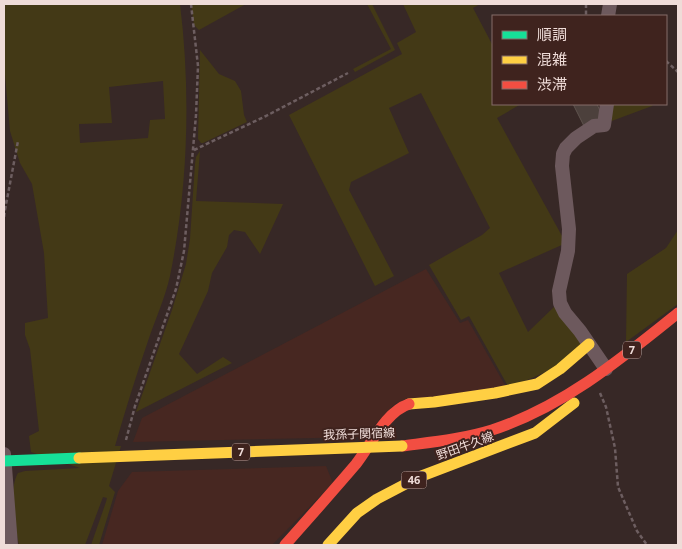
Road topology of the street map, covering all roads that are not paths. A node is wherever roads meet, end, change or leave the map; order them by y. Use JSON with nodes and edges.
{"nodes":[{"id":1,"x":606,"y":105,"type":"edge"},
{"id":2,"x":678,"y":313,"type":"edge"},
{"id":3,"x":589,"y":344,"type":"junction"},
{"id":4,"x":600,"y":373,"type":"junction"},
{"id":5,"x":584,"y":385,"type":"junction"},
{"id":6,"x":4,"y":458,"type":"edge"},
{"id":7,"x":11,"y":545,"type":"edge"},
{"id":8,"x":285,"y":545,"type":"edge"},
{"id":9,"x":328,"y":545,"type":"edge"}],
"edges":[{"from":1,"to":3,"type":"street"},
{"from":2,"to":4,"type":"main road","name":"我孫子関宿線","number":"7"},
{"from":3,"to":4,"type":"street"},
{"from":3,"to":8,"type":"main road"},
{"from":4,"to":5,"type":"main road","name":"我孫子関宿線","number":"7"},
{"from":5,"to":6,"type":"main road","name":"我孫子関宿線","number":"7","bridge":true},
{"from":5,"to":9,"type":"main road","name":"野田牛久線","number":"46"},
{"from":6,"to":7,"type":"street"}]}
